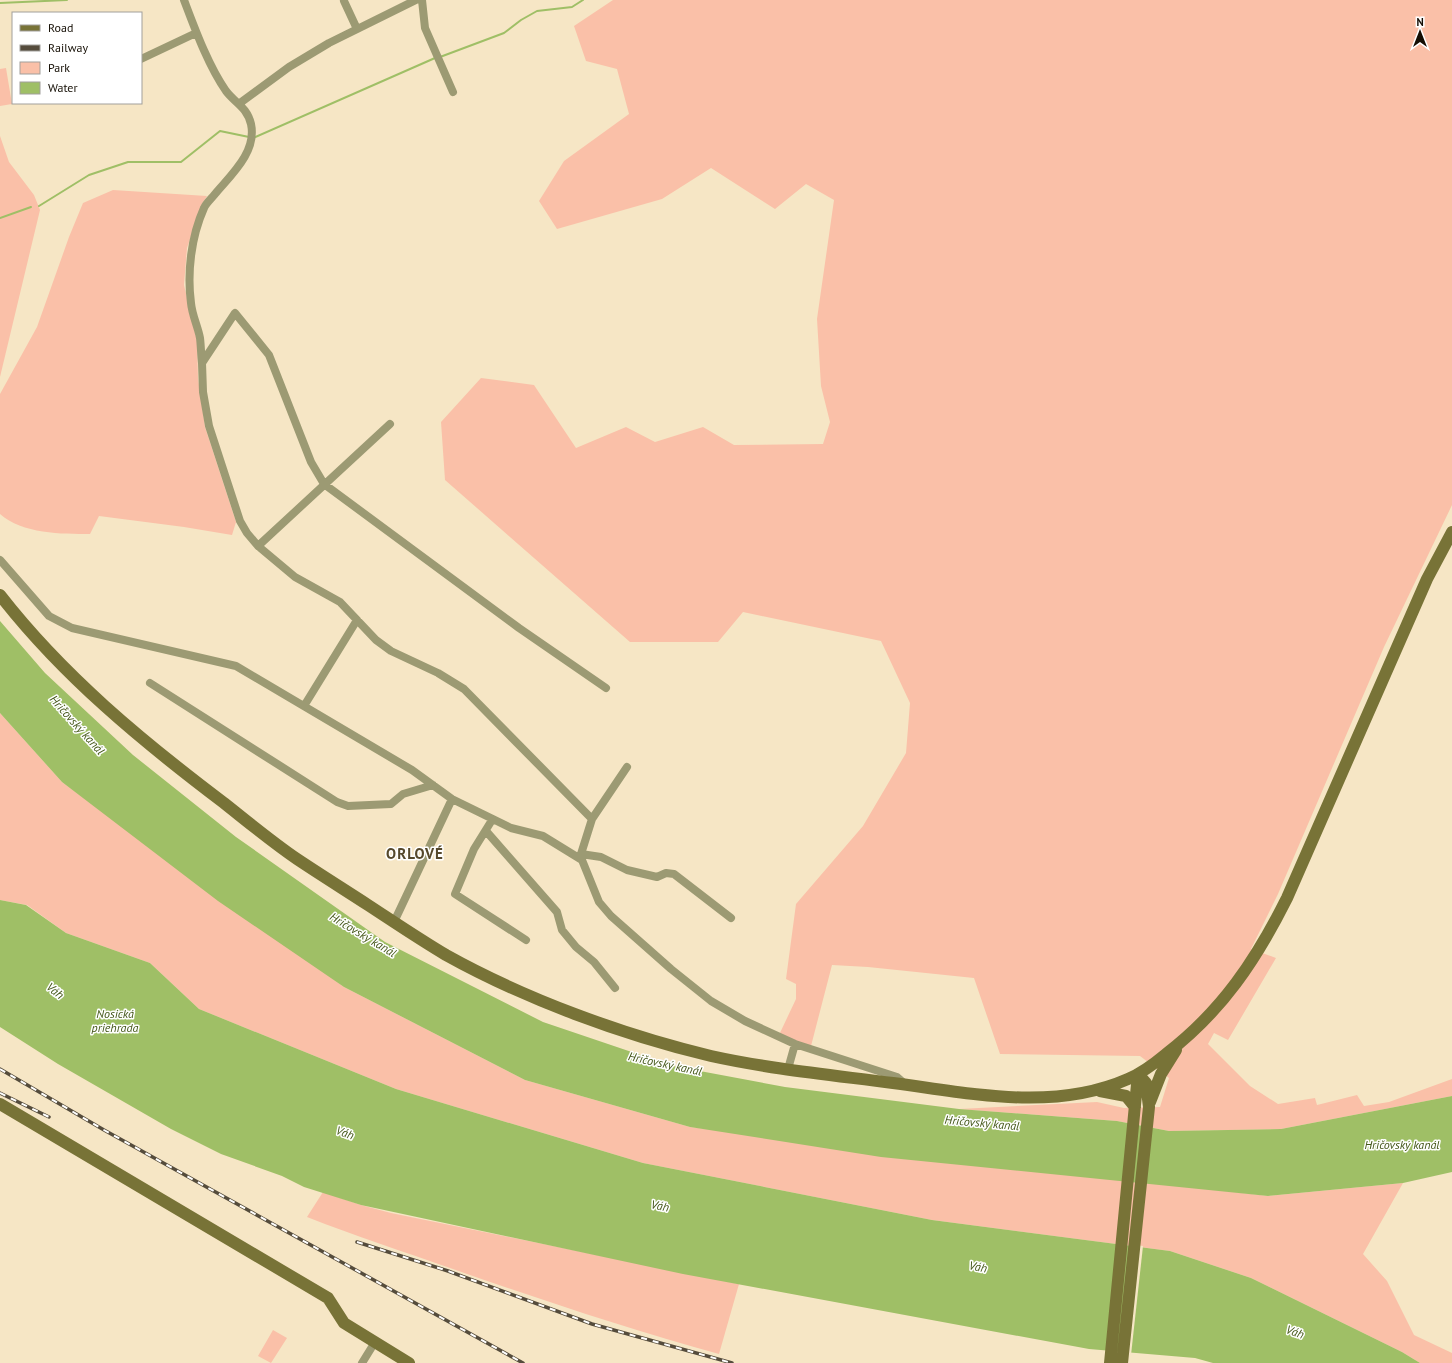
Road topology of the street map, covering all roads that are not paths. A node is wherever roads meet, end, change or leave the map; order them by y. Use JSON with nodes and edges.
{"nodes":[{"id":1,"x":184,"y":0,"type":"edge"},
{"id":2,"x":416,"y":0,"type":"edge"},
{"id":3,"x":422,"y":0,"type":"edge"},
{"id":4,"x":344,"y":1,"type":"dead end"},
{"id":5,"x":357,"y":29,"type":"junction"},
{"id":6,"x":196,"y":33,"type":"junction"},
{"id":7,"x":142,"y":59,"type":"edge"},
{"id":8,"x":453,"y":92,"type":"dead end"},
{"id":9,"x":240,"y":103,"type":"junction"},
{"id":10,"x":202,"y":363,"type":"junction"},
{"id":11,"x":390,"y":424,"type":"dead end"},
{"id":12,"x":324,"y":484,"type":"junction"},
{"id":13,"x":1452,"y":532,"type":"edge"},
{"id":14,"x":258,"y":546,"type":"junction"},
{"id":15,"x":0,"y":560,"type":"edge"},
{"id":16,"x":0,"y":595,"type":"edge"},
{"id":17,"x":357,"y":620,"type":"junction"},
{"id":18,"x":150,"y":683,"type":"dead end"},
{"id":19,"x":606,"y":688,"type":"dead end"},
{"id":20,"x":304,"y":706,"type":"junction"},
{"id":21,"x":626,"y":767,"type":"dead end"},
{"id":22,"x":433,"y":785,"type":"junction"},
{"id":23,"x":452,"y":799,"type":"junction"},
{"id":24,"x":592,"y":819,"type":"junction"},
{"id":25,"x":492,"y":820,"type":"junction"},
{"id":26,"x":486,"y":831,"type":"junction"},
{"id":27,"x":582,"y":857,"type":"junction"},
{"id":28,"x":731,"y":918,"type":"dead end"},
{"id":29,"x":394,"y":922,"type":"junction"},
{"id":30,"x":526,"y":940,"type":"dead end"},
{"id":31,"x":615,"y":988,"type":"dead end"},
{"id":32,"x":795,"y":1044,"type":"junction"},
{"id":33,"x":1179,"y":1044,"type":"junction"},
{"id":34,"x":788,"y":1069,"type":"junction"},
{"id":35,"x":1138,"y":1074,"type":"junction"},
{"id":36,"x":906,"y":1085,"type":"junction"},
{"id":37,"x":1094,"y":1090,"type":"junction"},
{"id":38,"x":0,"y":1104,"type":"edge"},
{"id":39,"x":1135,"y":1111,"type":"junction"},
{"id":40,"x":1148,"y":1112,"type":"junction"},
{"id":41,"x":374,"y":1342,"type":"junction"},
{"id":42,"x":362,"y":1363,"type":"edge"},
{"id":43,"x":410,"y":1363,"type":"edge"},
{"id":44,"x":1110,"y":1363,"type":"edge"},
{"id":45,"x":1122,"y":1363,"type":"edge"}],
"edges":[{"from":1,"to":6,"type":"street"},
{"from":2,"to":5,"type":"street"},
{"from":3,"to":8,"type":"street"},
{"from":4,"to":5,"type":"street"},
{"from":5,"to":9,"type":"street"},
{"from":6,"to":7,"type":"street"},
{"from":6,"to":9,"type":"street"},
{"from":9,"to":10,"type":"street"},
{"from":10,"to":12,"type":"street"},
{"from":10,"to":14,"type":"street"},
{"from":11,"to":12,"type":"street"},
{"from":12,"to":14,"type":"street"},
{"from":12,"to":19,"type":"street"},
{"from":13,"to":33,"type":"main road"},
{"from":14,"to":17,"type":"street"},
{"from":15,"to":20,"type":"street"},
{"from":16,"to":29,"type":"main road"},
{"from":17,"to":20,"type":"street"},
{"from":17,"to":24,"type":"street"},
{"from":18,"to":22,"type":"street"},
{"from":20,"to":22,"type":"street"},
{"from":21,"to":24,"type":"street"},
{"from":22,"to":23,"type":"street"},
{"from":23,"to":25,"type":"street"},
{"from":23,"to":29,"type":"street"},
{"from":24,"to":27,"type":"street"},
{"from":25,"to":26,"type":"street"},
{"from":25,"to":27,"type":"street"},
{"from":26,"to":30,"type":"street"},
{"from":26,"to":31,"type":"street"},
{"from":27,"to":28,"type":"street"},
{"from":27,"to":32,"type":"street"},
{"from":29,"to":34,"type":"main road"},
{"from":32,"to":34,"type":"street"},
{"from":32,"to":36,"type":"street"},
{"from":33,"to":35,"type":"main road"},
{"from":33,"to":40,"type":"main road"},
{"from":34,"to":36,"type":"main road"},
{"from":35,"to":37,"type":"main road"},
{"from":35,"to":39,"type":"main road"},
{"from":35,"to":40,"type":"main road"},
{"from":36,"to":37,"type":"main road"},
{"from":37,"to":39,"type":"main road"},
{"from":38,"to":41,"type":"main road"},
{"from":39,"to":44,"type":"main road"},
{"from":40,"to":45,"type":"main road"},
{"from":41,"to":42,"type":"street"},
{"from":41,"to":43,"type":"main road"}]}
